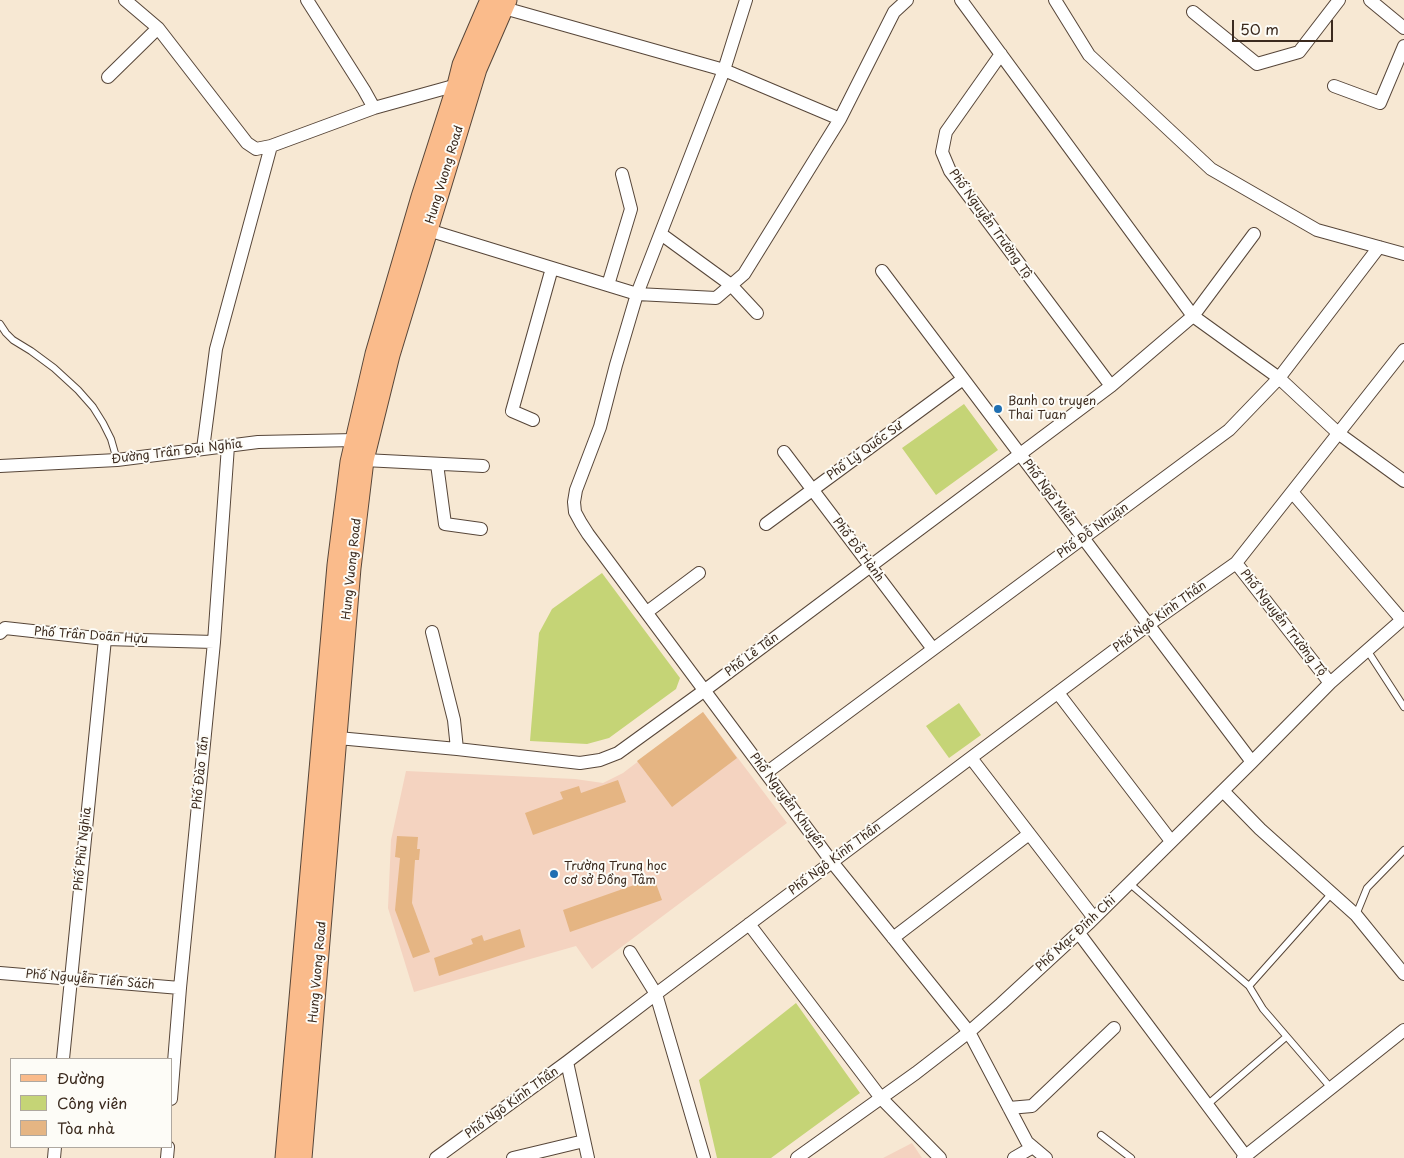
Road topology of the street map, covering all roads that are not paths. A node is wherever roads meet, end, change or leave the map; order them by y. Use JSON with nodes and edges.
{"nodes":[{"id":1,"x":125,"y":0,"type":"edge"},
{"id":2,"x":307,"y":0,"type":"edge"},
{"id":3,"x":746,"y":0,"type":"edge"},
{"id":4,"x":907,"y":0,"type":"edge"},
{"id":5,"x":961,"y":0,"type":"edge"},
{"id":6,"x":1055,"y":0,"type":"edge"},
{"id":7,"x":1339,"y":0,"type":"edge"},
{"id":8,"x":1370,"y":0,"type":"edge"},
{"id":9,"x":500,"y":3,"type":"edge"},
{"id":10,"x":1192,"y":12,"type":"dead end"},
{"id":11,"x":158,"y":28,"type":"junction"},
{"id":12,"x":1404,"y":28,"type":"edge"},
{"id":13,"x":1404,"y":46,"type":"edge"},
{"id":14,"x":1000,"y":54,"type":"junction"},
{"id":15,"x":724,"y":70,"type":"junction"},
{"id":16,"x":108,"y":77,"type":"dead end"},
{"id":17,"x":457,"y":85,"type":"junction"},
{"id":18,"x":1334,"y":86,"type":"dead end"},
{"id":19,"x":374,"y":108,"type":"junction"},
{"id":20,"x":840,"y":119,"type":"junction"},
{"id":21,"x":271,"y":146,"type":"junction"},
{"id":22,"x":622,"y":174,"type":"dead end"},
{"id":23,"x":428,"y":230,"type":"junction"},
{"id":24,"x":661,"y":234,"type":"junction"},
{"id":25,"x":1254,"y":234,"type":"dead end"},
{"id":26,"x":1379,"y":247,"type":"junction"},
{"id":27,"x":1404,"y":254,"type":"edge"},
{"id":28,"x":552,"y":268,"type":"junction"},
{"id":29,"x":882,"y":270,"type":"dead end"},
{"id":30,"x":608,"y":285,"type":"junction"},
{"id":31,"x":731,"y":285,"type":"junction"},
{"id":32,"x":637,"y":294,"type":"junction"},
{"id":33,"x":757,"y":313,"type":"dead end"},
{"id":34,"x":1193,"y":316,"type":"junction"},
{"id":35,"x":0,"y":324,"type":"edge"},
{"id":36,"x":1404,"y":350,"type":"edge"},
{"id":37,"x":1278,"y":378,"type":"junction"},
{"id":38,"x":963,"y":379,"type":"junction"},
{"id":39,"x":1111,"y":386,"type":"junction"},
{"id":40,"x":533,"y":420,"type":"dead end"},
{"id":41,"x":1338,"y":433,"type":"junction"},
{"id":42,"x":362,"y":440,"type":"junction"},
{"id":43,"x":228,"y":446,"type":"junction"},
{"id":44,"x":203,"y":449,"type":"junction"},
{"id":45,"x":784,"y":452,"type":"dead end"},
{"id":46,"x":1020,"y":455,"type":"junction"},
{"id":47,"x":118,"y":460,"type":"junction"},
{"id":48,"x":364,"y":460,"type":"junction"},
{"id":49,"x":437,"y":464,"type":"junction"},
{"id":50,"x":0,"y":466,"type":"edge"},
{"id":51,"x":483,"y":466,"type":"dead end"},
{"id":52,"x":1404,"y":481,"type":"edge"},
{"id":53,"x":813,"y":490,"type":"junction"},
{"id":54,"x":1292,"y":492,"type":"junction"},
{"id":55,"x":766,"y":524,"type":"dead end"},
{"id":56,"x":481,"y":528,"type":"dead end"},
{"id":57,"x":1083,"y":538,"type":"junction"},
{"id":58,"x":1236,"y":563,"type":"junction"},
{"id":59,"x":870,"y":566,"type":"junction"},
{"id":60,"x":699,"y":573,"type":"dead end"},
{"id":61,"x":646,"y":612,"type":"junction"},
{"id":62,"x":1403,"y":619,"type":"edge"},
{"id":63,"x":1148,"y":625,"type":"junction"},
{"id":64,"x":432,"y":632,"type":"dead end"},
{"id":65,"x":0,"y":633,"type":"edge"},
{"id":66,"x":105,"y":639,"type":"junction"},
{"id":67,"x":214,"y":642,"type":"junction"},
{"id":68,"x":933,"y":649,"type":"junction"},
{"id":69,"x":1367,"y":650,"type":"junction"},
{"id":70,"x":1330,"y":683,"type":"junction"},
{"id":71,"x":705,"y":690,"type":"junction"},
{"id":72,"x":1058,"y":692,"type":"junction"},
{"id":73,"x":1404,"y":707,"type":"edge"},
{"id":74,"x":338,"y":738,"type":"junction"},
{"id":75,"x":457,"y":749,"type":"junction"},
{"id":76,"x":971,"y":758,"type":"junction"},
{"id":77,"x":1252,"y":762,"type":"junction"},
{"id":78,"x":766,"y":772,"type":"junction"},
{"id":79,"x":1223,"y":791,"type":"junction"},
{"id":80,"x":1029,"y":834,"type":"junction"},
{"id":81,"x":1172,"y":841,"type":"junction"},
{"id":82,"x":1404,"y":850,"type":"edge"},
{"id":83,"x":832,"y":862,"type":"junction"},
{"id":84,"x":1129,"y":883,"type":"junction"},
{"id":85,"x":1332,"y":893,"type":"junction"},
{"id":86,"x":1356,"y":915,"type":"junction"},
{"id":87,"x":1094,"y":918,"type":"junction"},
{"id":88,"x":749,"y":924,"type":"junction"},
{"id":89,"x":1078,"y":932,"type":"junction"},
{"id":90,"x":893,"y":938,"type":"junction"},
{"id":91,"x":630,"y":952,"type":"dead end"},
{"id":92,"x":0,"y":973,"type":"edge"},
{"id":93,"x":1404,"y":974,"type":"edge"},
{"id":94,"x":70,"y":979,"type":"junction"},
{"id":95,"x":1249,"y":986,"type":"junction"},
{"id":96,"x":180,"y":988,"type":"junction"},
{"id":97,"x":656,"y":994,"type":"junction"},
{"id":98,"x":1114,"y":1028,"type":"dead end"},
{"id":99,"x":1404,"y":1030,"type":"edge"},
{"id":100,"x":969,"y":1032,"type":"junction"},
{"id":101,"x":1286,"y":1037,"type":"junction"},
{"id":102,"x":63,"y":1058,"type":"edge"},
{"id":103,"x":567,"y":1062,"type":"junction"},
{"id":104,"x":172,"y":1087,"type":"edge"},
{"id":105,"x":1331,"y":1088,"type":"junction"},
{"id":106,"x":881,"y":1098,"type":"junction"},
{"id":107,"x":1207,"y":1105,"type":"junction"},
{"id":108,"x":1009,"y":1108,"type":"junction"},
{"id":109,"x":1101,"y":1135,"type":"dead end"},
{"id":110,"x":584,"y":1141,"type":"junction"},
{"id":111,"x":1034,"y":1148,"type":"junction"},
{"id":112,"x":1245,"y":1157,"type":"edge"},
{"id":113,"x":285,"y":1158,"type":"edge"},
{"id":114,"x":302,"y":1158,"type":"edge"},
{"id":115,"x":436,"y":1158,"type":"edge"},
{"id":116,"x":513,"y":1158,"type":"edge"},
{"id":117,"x":588,"y":1158,"type":"edge"},
{"id":118,"x":704,"y":1158,"type":"edge"},
{"id":119,"x":797,"y":1158,"type":"edge"},
{"id":120,"x":940,"y":1158,"type":"edge"},
{"id":121,"x":1014,"y":1158,"type":"edge"},
{"id":122,"x":1046,"y":1158,"type":"edge"},
{"id":123,"x":1131,"y":1158,"type":"edge"}],
"edges":[{"from":1,"to":11,"type":"street"},
{"from":2,"to":19,"type":"street"},
{"from":3,"to":15,"type":"street","name":"Phố Nguyễn Khuyến"},
{"from":4,"to":20,"type":"street"},
{"from":5,"to":14,"type":"street"},
{"from":6,"to":26,"type":"street"},
{"from":7,"to":10,"type":"street"},
{"from":8,"to":12,"type":"street"},
{"from":9,"to":15,"type":"street"},
{"from":9,"to":17,"type":"main road","name":"Hung Vuong Road"},
{"from":9,"to":23,"type":"main road","name":"Hung Vuong Road"},
{"from":11,"to":16,"type":"street"},
{"from":11,"to":21,"type":"street"},
{"from":13,"to":18,"type":"street"},
{"from":14,"to":34,"type":"street"},
{"from":14,"to":39,"type":"street","name":"Phố Nguyễn Trường Tộ"},
{"from":15,"to":20,"type":"street"},
{"from":15,"to":24,"type":"street","name":"Phố Nguyễn Khuyến"},
{"from":17,"to":19,"type":"street"},
{"from":17,"to":42,"type":"main road","name":"Hung Vuong Road"},
{"from":19,"to":21,"type":"street"},
{"from":20,"to":31,"type":"street"},
{"from":21,"to":44,"type":"street"},
{"from":22,"to":30,"type":"street"},
{"from":23,"to":28,"type":"street"},
{"from":23,"to":42,"type":"main road","name":"Hung Vuong Road"},
{"from":24,"to":31,"type":"street"},
{"from":24,"to":32,"type":"street","name":"Phố Nguyễn Khuyến"},
{"from":25,"to":34,"type":"street","name":"Phố Lê Tần"},
{"from":26,"to":27,"type":"street"},
{"from":26,"to":37,"type":"street","name":"Phố Đỗ Nhuận"},
{"from":28,"to":30,"type":"street"},
{"from":28,"to":40,"type":"street"},
{"from":29,"to":38,"type":"street","name":"Phố Ngô Miễn"},
{"from":30,"to":32,"type":"street"},
{"from":31,"to":32,"type":"street"},
{"from":31,"to":33,"type":"street"},
{"from":32,"to":61,"type":"street","name":"Phố Nguyễn Khuyến"},
{"from":34,"to":37,"type":"street"},
{"from":34,"to":39,"type":"street","name":"Phố Lê Tần"},
{"from":35,"to":47,"type":"lane"},
{"from":36,"to":41,"type":"street","name":"Phố Ngô Kính Thần"},
{"from":37,"to":41,"type":"street"},
{"from":37,"to":57,"type":"street","name":"Phố Đỗ Nhuận"},
{"from":38,"to":46,"type":"street","name":"Phố Ngô Miễn"},
{"from":38,"to":53,"type":"street","name":"Phố Lý Quốc Sư"},
{"from":39,"to":46,"type":"street","name":"Phố Lê Tần"},
{"from":41,"to":52,"type":"street"},
{"from":41,"to":54,"type":"street","name":"Phố Ngô Kính Thần"},
{"from":42,"to":43,"type":"street","name":"Đường Trần Đại Nghĩa"},
{"from":42,"to":48,"type":"main road","name":"Hung Vuong Road"},
{"from":42,"to":113,"type":"main road","name":"Hung Vuong Road"},
{"from":43,"to":44,"type":"street","name":"Đường Trần Đại Nghĩa"},
{"from":43,"to":67,"type":"street","name":"Phố Đào Tấn"},
{"from":44,"to":47,"type":"street","name":"Đường Trần Đại Nghĩa"},
{"from":45,"to":53,"type":"street","name":"Phố Đỗ Hành"},
{"from":46,"to":57,"type":"street","name":"Phố Ngô Miễn"},
{"from":46,"to":59,"type":"street","name":"Phố Lê Tần"},
{"from":47,"to":50,"type":"street","name":"Đường Trần Đại Nghĩa"},
{"from":48,"to":49,"type":"street"},
{"from":48,"to":74,"type":"main road","name":"Hung Vuong Road"},
{"from":49,"to":51,"type":"street"},
{"from":49,"to":56,"type":"street"},
{"from":53,"to":55,"type":"street","name":"Phố Lý Quốc Sư"},
{"from":53,"to":59,"type":"street","name":"Phố Đỗ Hành"},
{"from":54,"to":58,"type":"street","name":"Phố Ngô Kính Thần"},
{"from":54,"to":62,"type":"street"},
{"from":57,"to":63,"type":"street","name":"Phố Ngô Miễn"},
{"from":57,"to":68,"type":"street","name":"Phố Đỗ Nhuận"},
{"from":58,"to":63,"type":"street","name":"Phố Ngô Kính Thần"},
{"from":58,"to":70,"type":"street","name":"Phố Nguyễn Trường Tộ"},
{"from":59,"to":68,"type":"street","name":"Phố Đỗ Hành"},
{"from":59,"to":71,"type":"street","name":"Phố Lê Tần"},
{"from":60,"to":61,"type":"street"},
{"from":61,"to":71,"type":"street","name":"Phố Nguyễn Khuyến"},
{"from":62,"to":69,"type":"street","name":"Phố Mạc Đĩnh Chi"},
{"from":63,"to":72,"type":"street","name":"Phố Ngô Kính Thần"},
{"from":63,"to":77,"type":"street","name":"Phố Ngô Miễn"},
{"from":64,"to":75,"type":"street"},
{"from":65,"to":66,"type":"street","name":"Phố Trần Doãn Hựu"},
{"from":66,"to":67,"type":"street","name":"Phố Trần Doãn Hựu"},
{"from":66,"to":94,"type":"street","name":"Phố Phù Nghĩa"},
{"from":67,"to":96,"type":"street","name":"Phố Đào Tấn"},
{"from":68,"to":78,"type":"street","name":"Phố Đỗ Nhuận"},
{"from":69,"to":70,"type":"street","name":"Phố Mạc Đĩnh Chi"},
{"from":69,"to":73,"type":"lane"},
{"from":70,"to":77,"type":"street","name":"Phố Mạc Đĩnh Chi"},
{"from":71,"to":75,"type":"street","name":"Phố Lê Tần"},
{"from":71,"to":78,"type":"street","name":"Phố Nguyễn Khuyến"},
{"from":72,"to":76,"type":"street","name":"Phố Ngô Kính Thần"},
{"from":72,"to":81,"type":"street"},
{"from":74,"to":75,"type":"street","name":"Phố Lê Tần"},
{"from":74,"to":114,"type":"main road","name":"Hung Vuong Road"},
{"from":76,"to":80,"type":"street"},
{"from":76,"to":83,"type":"street","name":"Phố Ngô Kính Thần"},
{"from":77,"to":79,"type":"street","name":"Phố Mạc Đĩnh Chi"},
{"from":78,"to":83,"type":"street","name":"Phố Nguyễn Khuyến"},
{"from":79,"to":81,"type":"street","name":"Phố Mạc Đĩnh Chi"},
{"from":79,"to":85,"type":"street"},
{"from":80,"to":87,"type":"street"},
{"from":80,"to":90,"type":"street"},
{"from":81,"to":84,"type":"street","name":"Phố Mạc Đĩnh Chi"},
{"from":82,"to":86,"type":"lane"},
{"from":83,"to":88,"type":"street","name":"Phố Ngô Kính Thần"},
{"from":83,"to":90,"type":"street","name":"Phố Nguyễn Khuyến"},
{"from":84,"to":87,"type":"street","name":"Phố Mạc Đĩnh Chi"},
{"from":84,"to":95,"type":"lane"},
{"from":85,"to":86,"type":"street"},
{"from":85,"to":95,"type":"lane"},
{"from":86,"to":93,"type":"street"},
{"from":87,"to":89,"type":"street","name":"Phố Mạc Đĩnh Chi"},
{"from":88,"to":97,"type":"street","name":"Phố Ngô Kính Thần"},
{"from":88,"to":106,"type":"street"},
{"from":89,"to":100,"type":"street","name":"Phố Mạc Đĩnh Chi"},
{"from":89,"to":107,"type":"street"},
{"from":90,"to":100,"type":"street","name":"Phố Nguyễn Khuyến"},
{"from":91,"to":97,"type":"street"},
{"from":92,"to":94,"type":"street","name":"Phố Nguyễn Tiến Sách"},
{"from":94,"to":96,"type":"street","name":"Phố Nguyễn Tiến Sách"},
{"from":94,"to":102,"type":"street","name":"Phố Phù Nghĩa"},
{"from":95,"to":101,"type":"lane"},
{"from":96,"to":104,"type":"street","name":"Phố Đào Tấn"},
{"from":97,"to":103,"type":"street","name":"Phố Ngô Kính Thần"},
{"from":97,"to":118,"type":"street"},
{"from":98,"to":108,"type":"street"},
{"from":99,"to":105,"type":"street"},
{"from":100,"to":106,"type":"street","name":"Phố Mạc Đĩnh Chi"},
{"from":100,"to":108,"type":"street","name":"Phố Nguyễn Khuyến"},
{"from":101,"to":105,"type":"lane"},
{"from":101,"to":107,"type":"lane"},
{"from":103,"to":110,"type":"street"},
{"from":103,"to":115,"type":"street","name":"Phố Ngô Kính Thần"},
{"from":105,"to":112,"type":"street"},
{"from":106,"to":119,"type":"street","name":"Phố Mạc Đĩnh Chi"},
{"from":106,"to":120,"type":"street"},
{"from":107,"to":112,"type":"street"},
{"from":108,"to":111,"type":"street","name":"Phố Nguyễn Khuyến"},
{"from":109,"to":123,"type":"lane"},
{"from":110,"to":116,"type":"street"},
{"from":110,"to":117,"type":"street"},
{"from":111,"to":121,"type":"street"},
{"from":111,"to":122,"type":"street","name":"Phố Nguyễn Khuyến"}]}
